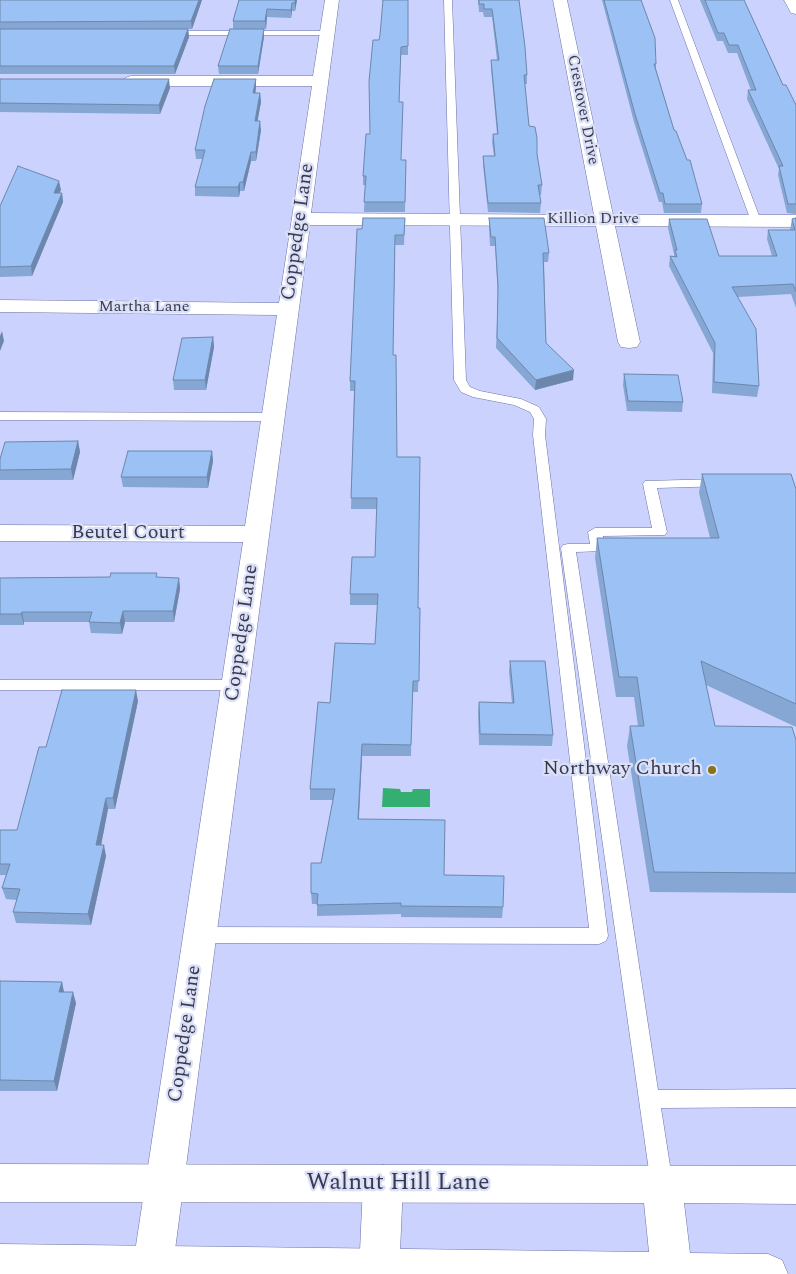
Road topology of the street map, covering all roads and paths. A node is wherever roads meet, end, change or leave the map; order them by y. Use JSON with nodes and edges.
{"nodes":[{"id":1,"x":332,"y":0,"type":"edge"},
{"id":2,"x":448,"y":0,"type":"edge"},
{"id":3,"x":560,"y":0,"type":"edge"},
{"id":4,"x":674,"y":0,"type":"edge"},
{"id":5,"x":791,"y":0,"type":"edge"},
{"id":6,"x":796,"y":10,"type":"edge"},
{"id":7,"x":159,"y":33,"type":"edge"},
{"id":8,"x":327,"y":33,"type":"junction"},
{"id":9,"x":117,"y":81,"type":"edge"},
{"id":10,"x":320,"y":82,"type":"junction"},
{"id":11,"x":301,"y":219,"type":"junction"},
{"id":12,"x":455,"y":220,"type":"junction"},
{"id":13,"x":603,"y":220,"type":"junction"},
{"id":14,"x":756,"y":220,"type":"junction"},
{"id":15,"x":796,"y":221,"type":"edge"},
{"id":16,"x":0,"y":306,"type":"edge"},
{"id":17,"x":288,"y":309,"type":"junction"},
{"id":18,"x":629,"y":342,"type":"dead end"},
{"id":19,"x":0,"y":416,"type":"edge"},
{"id":20,"x":273,"y":417,"type":"junction"},
{"id":21,"x":738,"y":483,"type":"edge"},
{"id":22,"x":0,"y":533,"type":"edge"},
{"id":23,"x":256,"y":534,"type":"junction"},
{"id":24,"x":0,"y":685,"type":"edge"},
{"id":25,"x":235,"y":685,"type":"junction"},
{"id":26,"x":200,"y":935,"type":"junction"},
{"id":27,"x":796,"y":1098,"type":"edge"},
{"id":28,"x":649,"y":1099,"type":"junction"},
{"id":29,"x":0,"y":1183,"type":"edge"},
{"id":30,"x":165,"y":1183,"type":"junction"},
{"id":31,"x":382,"y":1184,"type":"junction"},
{"id":32,"x":662,"y":1185,"type":"junction"},
{"id":33,"x":796,"y":1185,"type":"edge"},
{"id":34,"x":0,"y":1264,"type":"edge"},
{"id":35,"x":153,"y":1265,"type":"junction"},
{"id":36,"x":58,"y":1269,"type":"edge"},
{"id":37,"x":379,"y":1271,"type":"edge"},
{"id":38,"x":672,"y":1274,"type":"edge"},
{"id":39,"x":696,"y":1274,"type":"edge"},
{"id":40,"x":768,"y":1274,"type":"edge"}],
"edges":[{"from":1,"to":8,"type":"street","name":"Coppedge Lane"},
{"from":2,"to":12,"type":"lane"},
{"from":3,"to":13,"type":"street","name":"Crestover Drive"},
{"from":4,"to":14,"type":"lane"},
{"from":5,"to":6,"type":"street"},
{"from":7,"to":8,"type":"lane"},
{"from":8,"to":10,"type":"street","name":"Coppedge Lane"},
{"from":9,"to":10,"type":"street"},
{"from":10,"to":11,"type":"street","name":"Coppedge Lane"},
{"from":11,"to":12,"type":"street","name":"Killion Drive"},
{"from":11,"to":17,"type":"street","name":"Coppedge Lane"},
{"from":12,"to":13,"type":"street","name":"Killion Drive"},
{"from":12,"to":26,"type":"lane"},
{"from":13,"to":14,"type":"street","name":"Killion Drive"},
{"from":13,"to":18,"type":"street","name":"Crestover Drive"},
{"from":14,"to":15,"type":"street","name":"Killion Drive"},
{"from":16,"to":17,"type":"street","name":"Martha Lane"},
{"from":17,"to":20,"type":"street","name":"Coppedge Lane"},
{"from":19,"to":20,"type":"lane"},
{"from":20,"to":23,"type":"street","name":"Coppedge Lane"},
{"from":21,"to":28,"type":"lane"},
{"from":22,"to":23,"type":"street","name":"Beutel Court"},
{"from":23,"to":25,"type":"street","name":"Coppedge Lane"},
{"from":24,"to":25,"type":"lane"},
{"from":25,"to":26,"type":"street","name":"Coppedge Lane"},
{"from":26,"to":30,"type":"street","name":"Coppedge Lane"},
{"from":27,"to":28,"type":"lane"},
{"from":28,"to":32,"type":"lane"},
{"from":29,"to":30,"type":"street","name":"Walnut Hill Lane"},
{"from":30,"to":31,"type":"street","name":"Walnut Hill Lane"},
{"from":30,"to":35,"type":"street","name":"Coppedge Lane"},
{"from":31,"to":32,"type":"street","name":"Walnut Hill Lane"},
{"from":31,"to":37,"type":"street"},
{"from":32,"to":33,"type":"street","name":"Walnut Hill Lane"},
{"from":32,"to":38,"type":"street"},
{"from":34,"to":36,"type":"street"},
{"from":35,"to":36,"type":"street"},
{"from":35,"to":37,"type":"street"},
{"from":37,"to":38,"type":"street"},
{"from":38,"to":39,"type":"street"},
{"from":39,"to":40,"type":"street"}]}
